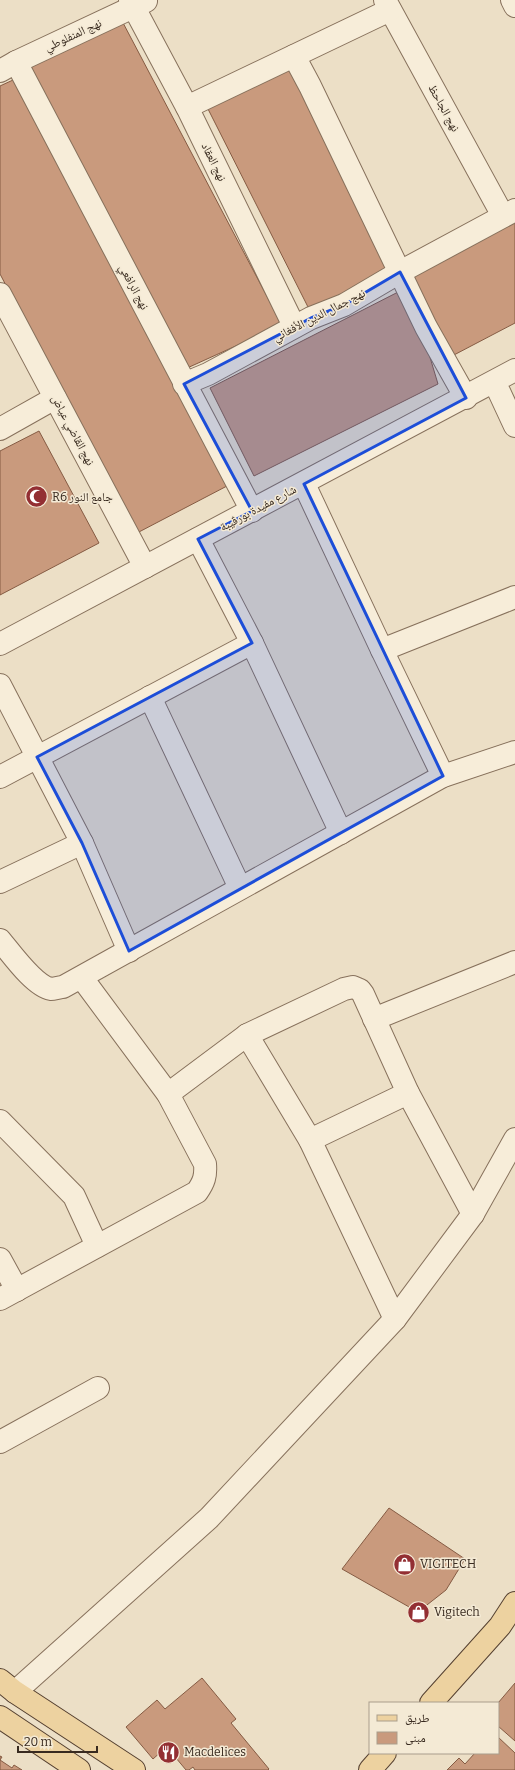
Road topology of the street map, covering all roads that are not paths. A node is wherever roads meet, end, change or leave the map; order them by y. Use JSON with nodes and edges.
{"nodes":[{"id":1,"x":512,"y":0,"type":"edge"},
{"id":2,"x":137,"y":2,"type":"edge"},
{"id":3,"x":388,"y":5,"type":"edge"},
{"id":4,"x":515,"y":6,"type":"edge"},
{"id":5,"x":294,"y":56,"type":"junction"},
{"id":6,"x":8,"y":67,"type":"edge"},
{"id":7,"x":187,"y":107,"type":"junction"},
{"id":8,"x":509,"y":213,"type":"edge"},
{"id":9,"x":400,"y":272,"type":"junction"},
{"id":10,"x":0,"y":294,"type":"edge"},
{"id":11,"x":294,"y":326,"type":"junction"},
{"id":12,"x":515,"y":370,"type":"edge"},
{"id":13,"x":495,"y":383,"type":"junction"},
{"id":14,"x":184,"y":384,"type":"junction"},
{"id":15,"x":56,"y":398,"type":"junction"},
{"id":16,"x":466,"y":398,"type":"junction"},
{"id":17,"x":515,"y":426,"type":"edge"},
{"id":18,"x":0,"y":429,"type":"edge"},
{"id":19,"x":304,"y":484,"type":"junction"},
{"id":20,"x":252,"y":511,"type":"junction"},
{"id":21,"x":198,"y":539,"type":"junction"},
{"id":22,"x":145,"y":567,"type":"junction"},
{"id":23,"x":515,"y":597,"type":"edge"},
{"id":24,"x":252,"y":643,"type":"junction"},
{"id":25,"x":0,"y":644,"type":"edge"},
{"id":26,"x":382,"y":650,"type":"junction"},
{"id":27,"x":0,"y":685,"type":"edge"},
{"id":28,"x":150,"y":697,"type":"junction"},
{"id":29,"x":515,"y":752,"type":"edge"},
{"id":30,"x":37,"y":757,"type":"junction"},
{"id":31,"x":443,"y":776,"type":"junction"},
{"id":32,"x":0,"y":777,"type":"edge"},
{"id":33,"x":341,"y":833,"type":"junction"},
{"id":34,"x":82,"y":843,"type":"junction"},
{"id":35,"x":0,"y":882,"type":"edge"},
{"id":36,"x":240,"y":888,"type":"junction"},
{"id":37,"x":0,"y":940,"type":"edge"},
{"id":38,"x":129,"y":951,"type":"junction"},
{"id":39,"x":515,"y":962,"type":"edge"},
{"id":40,"x":82,"y":978,"type":"junction"},
{"id":41,"x":374,"y":1019,"type":"junction"},
{"id":42,"x":247,"y":1035,"type":"junction"},
{"id":43,"x":408,"y":1093,"type":"junction"},
{"id":44,"x":168,"y":1094,"type":"junction"},
{"id":45,"x":0,"y":1121,"type":"edge"},
{"id":46,"x":515,"y":1139,"type":"edge"},
{"id":47,"x":310,"y":1140,"type":"junction"},
{"id":48,"x":473,"y":1214,"type":"junction"},
{"id":49,"x":97,"y":1246,"type":"junction"},
{"id":50,"x":0,"y":1259,"type":"edge"},
{"id":51,"x":8,"y":1295,"type":"edge"},
{"id":52,"x":395,"y":1319,"type":"junction"},
{"id":53,"x":98,"y":1388,"type":"dead end"},
{"id":54,"x":0,"y":1442,"type":"edge"},
{"id":55,"x":515,"y":1603,"type":"edge"},
{"id":56,"x":7,"y":1686,"type":"edge"},
{"id":57,"x":431,"y":1702,"type":"edge"},
{"id":58,"x":0,"y":1717,"type":"edge"},
{"id":59,"x":384,"y":1754,"type":"edge"},
{"id":60,"x":79,"y":1770,"type":"edge"},
{"id":61,"x":134,"y":1770,"type":"edge"},
{"id":62,"x":370,"y":1770,"type":"edge"}],
"edges":[{"from":1,"to":4,"type":"street"},
{"from":2,"to":6,"type":"street","name":"نهج المنفلوطي"},
{"from":2,"to":7,"type":"street","name":"نهج العقاد"},
{"from":3,"to":5,"type":"street"},
{"from":3,"to":8,"type":"street","name":"نهج الجاحظ"},
{"from":5,"to":7,"type":"street"},
{"from":5,"to":9,"type":"street"},
{"from":6,"to":14,"type":"street","name":"نهج الرافعي"},
{"from":7,"to":11,"type":"street","name":"نهج العقاد"},
{"from":8,"to":9,"type":"street","name":"نهج جمال الدين الأفغاني"},
{"from":9,"to":11,"type":"street","name":"نهج جمال الدين الأفغاني"},
{"from":9,"to":16,"type":"street"},
{"from":10,"to":15,"type":"street","name":"نهج القاضي عياض"},
{"from":11,"to":14,"type":"street","name":"نهج جمال الدين الأفغاني"},
{"from":12,"to":13,"type":"street","name":"شارع مفيدة بورڨيبة"},
{"from":13,"to":16,"type":"street","name":"شارع مفيدة بورڨيبة"},
{"from":13,"to":17,"type":"street"},
{"from":14,"to":20,"type":"street","name":"نهج الرافعي"},
{"from":15,"to":18,"type":"street"},
{"from":15,"to":22,"type":"street","name":"نهج القاضي عياض"},
{"from":16,"to":19,"type":"street","name":"شارع مفيدة بورڨيبة"},
{"from":19,"to":20,"type":"street","name":"شارع مفيدة بورڨيبة"},
{"from":19,"to":26,"type":"street"},
{"from":20,"to":21,"type":"street","name":"شارع مفيدة بورڨيبة"},
{"from":21,"to":22,"type":"street","name":"شارع مفيدة بورڨيبة"},
{"from":21,"to":24,"type":"street"},
{"from":22,"to":25,"type":"street","name":"شارع مفيدة بورڨيبة"},
{"from":23,"to":26,"type":"street"},
{"from":24,"to":28,"type":"street"},
{"from":24,"to":33,"type":"street"},
{"from":26,"to":31,"type":"street"},
{"from":27,"to":30,"type":"street"},
{"from":28,"to":30,"type":"street"},
{"from":28,"to":36,"type":"street"},
{"from":29,"to":31,"type":"street"},
{"from":30,"to":32,"type":"street"},
{"from":30,"to":34,"type":"street"},
{"from":31,"to":33,"type":"street"},
{"from":33,"to":36,"type":"street"},
{"from":34,"to":35,"type":"street"},
{"from":34,"to":38,"type":"street"},
{"from":36,"to":38,"type":"street"},
{"from":37,"to":40,"type":"street"},
{"from":38,"to":40,"type":"street"},
{"from":39,"to":41,"type":"street"},
{"from":40,"to":44,"type":"street"},
{"from":41,"to":42,"type":"street"},
{"from":41,"to":43,"type":"street"},
{"from":42,"to":44,"type":"street"},
{"from":42,"to":47,"type":"street"},
{"from":43,"to":47,"type":"street"},
{"from":43,"to":48,"type":"street"},
{"from":44,"to":49,"type":"street"},
{"from":45,"to":49,"type":"street"},
{"from":46,"to":48,"type":"street"},
{"from":47,"to":52,"type":"street"},
{"from":48,"to":52,"type":"street"},
{"from":49,"to":51,"type":"street"},
{"from":50,"to":51,"type":"street"},
{"from":52,"to":56,"type":"street"},
{"from":53,"to":54,"type":"street"},
{"from":55,"to":57,"type":"main road"},
{"from":56,"to":61,"type":"main road"},
{"from":58,"to":60,"type":"main road"},
{"from":59,"to":62,"type":"main road"}]}
